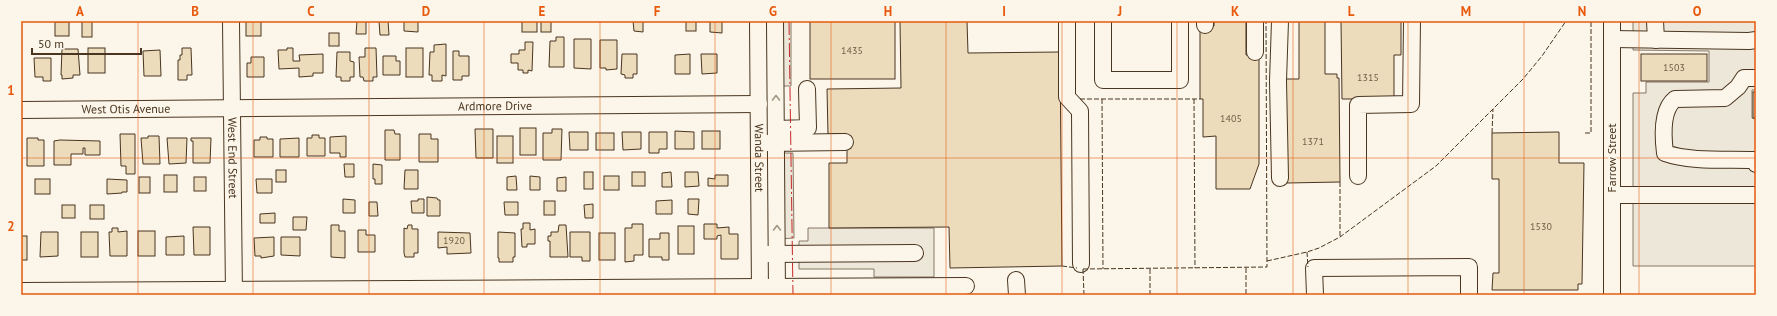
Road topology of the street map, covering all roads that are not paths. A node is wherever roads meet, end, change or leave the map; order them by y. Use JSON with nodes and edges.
{"nodes":[{"id":1,"x":230,"y":21,"type":"edge"},
{"id":2,"x":758,"y":21,"type":"edge"},
{"id":3,"x":775,"y":21,"type":"edge"},
{"id":4,"x":1067,"y":21,"type":"edge"},
{"id":5,"x":1103,"y":21,"type":"edge"},
{"id":6,"x":1180,"y":21,"type":"edge"},
{"id":7,"x":1255,"y":21,"type":"edge"},
{"id":8,"x":1280,"y":21,"type":"edge"},
{"id":9,"x":1412,"y":21,"type":"edge"},
{"id":10,"x":1612,"y":21,"type":"edge"},
{"id":11,"x":1655,"y":21,"type":"edge"},
{"id":12,"x":1612,"y":39,"type":"junction"},
{"id":13,"x":1656,"y":40,"type":"junction"},
{"id":14,"x":1756,"y":40,"type":"edge"},
{"id":15,"x":1255,"y":52,"type":"dead end"},
{"id":16,"x":1756,"y":78,"type":"edge"},
{"id":17,"x":807,"y":89,"type":"dead end"},
{"id":18,"x":759,"y":104,"type":"junction"},
{"id":19,"x":232,"y":108,"type":"junction"},
{"id":20,"x":21,"y":110,"type":"edge"},
{"id":21,"x":776,"y":136,"type":"junction"},
{"id":22,"x":845,"y":142,"type":"dead end"},
{"id":23,"x":759,"y":144,"type":"junction"},
{"id":24,"x":1756,"y":164,"type":"edge"},
{"id":25,"x":1358,"y":176,"type":"dead end"},
{"id":26,"x":1280,"y":178,"type":"dead end"},
{"id":27,"x":1612,"y":195,"type":"junction"},
{"id":28,"x":1756,"y":196,"type":"edge"},
{"id":29,"x":915,"y":253,"type":"dead end"},
{"id":30,"x":760,"y":254,"type":"junction"},
{"id":31,"x":777,"y":254,"type":"junction"},
{"id":32,"x":1081,"y":264,"type":"dead end"},
{"id":33,"x":966,"y":286,"type":"dead end"},
{"id":34,"x":21,"y":291,"type":"edge"},
{"id":35,"x":760,"y":291,"type":"edge"},
{"id":36,"x":777,"y":291,"type":"edge"},
{"id":37,"x":234,"y":293,"type":"edge"},
{"id":38,"x":1315,"y":295,"type":"edge"},
{"id":39,"x":1469,"y":295,"type":"edge"},
{"id":40,"x":1612,"y":295,"type":"edge"}],
"edges":[{"from":1,"to":19,"type":"street","name":"West End Street"},
{"from":2,"to":18,"type":"street","name":"Wanda Street"},
{"from":21,"to":3,"type":"street","one_way":true},
{"from":4,"to":32,"type":"street"},
{"from":5,"to":6,"type":"street"},
{"from":7,"to":15,"type":"street"},
{"from":8,"to":26,"type":"street"},
{"from":9,"to":25,"type":"street"},
{"from":10,"to":12,"type":"street","name":"Farrow Street"},
{"from":11,"to":13,"type":"street"},
{"from":12,"to":13,"type":"street"},
{"from":12,"to":27,"type":"street","name":"Farrow Street"},
{"from":13,"to":14,"type":"street"},
{"from":16,"to":24,"type":"street"},
{"from":17,"to":21,"type":"street"},
{"from":18,"to":19,"type":"street","name":"Ardmore Drive"},
{"from":18,"to":23,"type":"street","name":"Wanda Street"},
{"from":19,"to":20,"type":"street","name":"West Otis Avenue"},
{"from":19,"to":37,"type":"street","name":"West End Street"},
{"from":21,"to":22,"type":"street"},
{"from":21,"to":23,"type":"street"},
{"from":31,"to":21,"type":"street","one_way":true},
{"from":23,"to":30,"type":"street","name":"Wanda Street"},
{"from":27,"to":28,"type":"street"},
{"from":27,"to":40,"type":"street","name":"Farrow Street"},
{"from":29,"to":31,"type":"street"},
{"from":30,"to":31,"type":"street"},
{"from":30,"to":35,"type":"street","name":"Wanda Street"},
{"from":31,"to":36,"type":"street"},
{"from":33,"to":36,"type":"street"},
{"from":34,"to":37,"type":"street"},
{"from":35,"to":36,"type":"street"},
{"from":35,"to":37,"type":"street"},
{"from":38,"to":39,"type":"street"}]}
